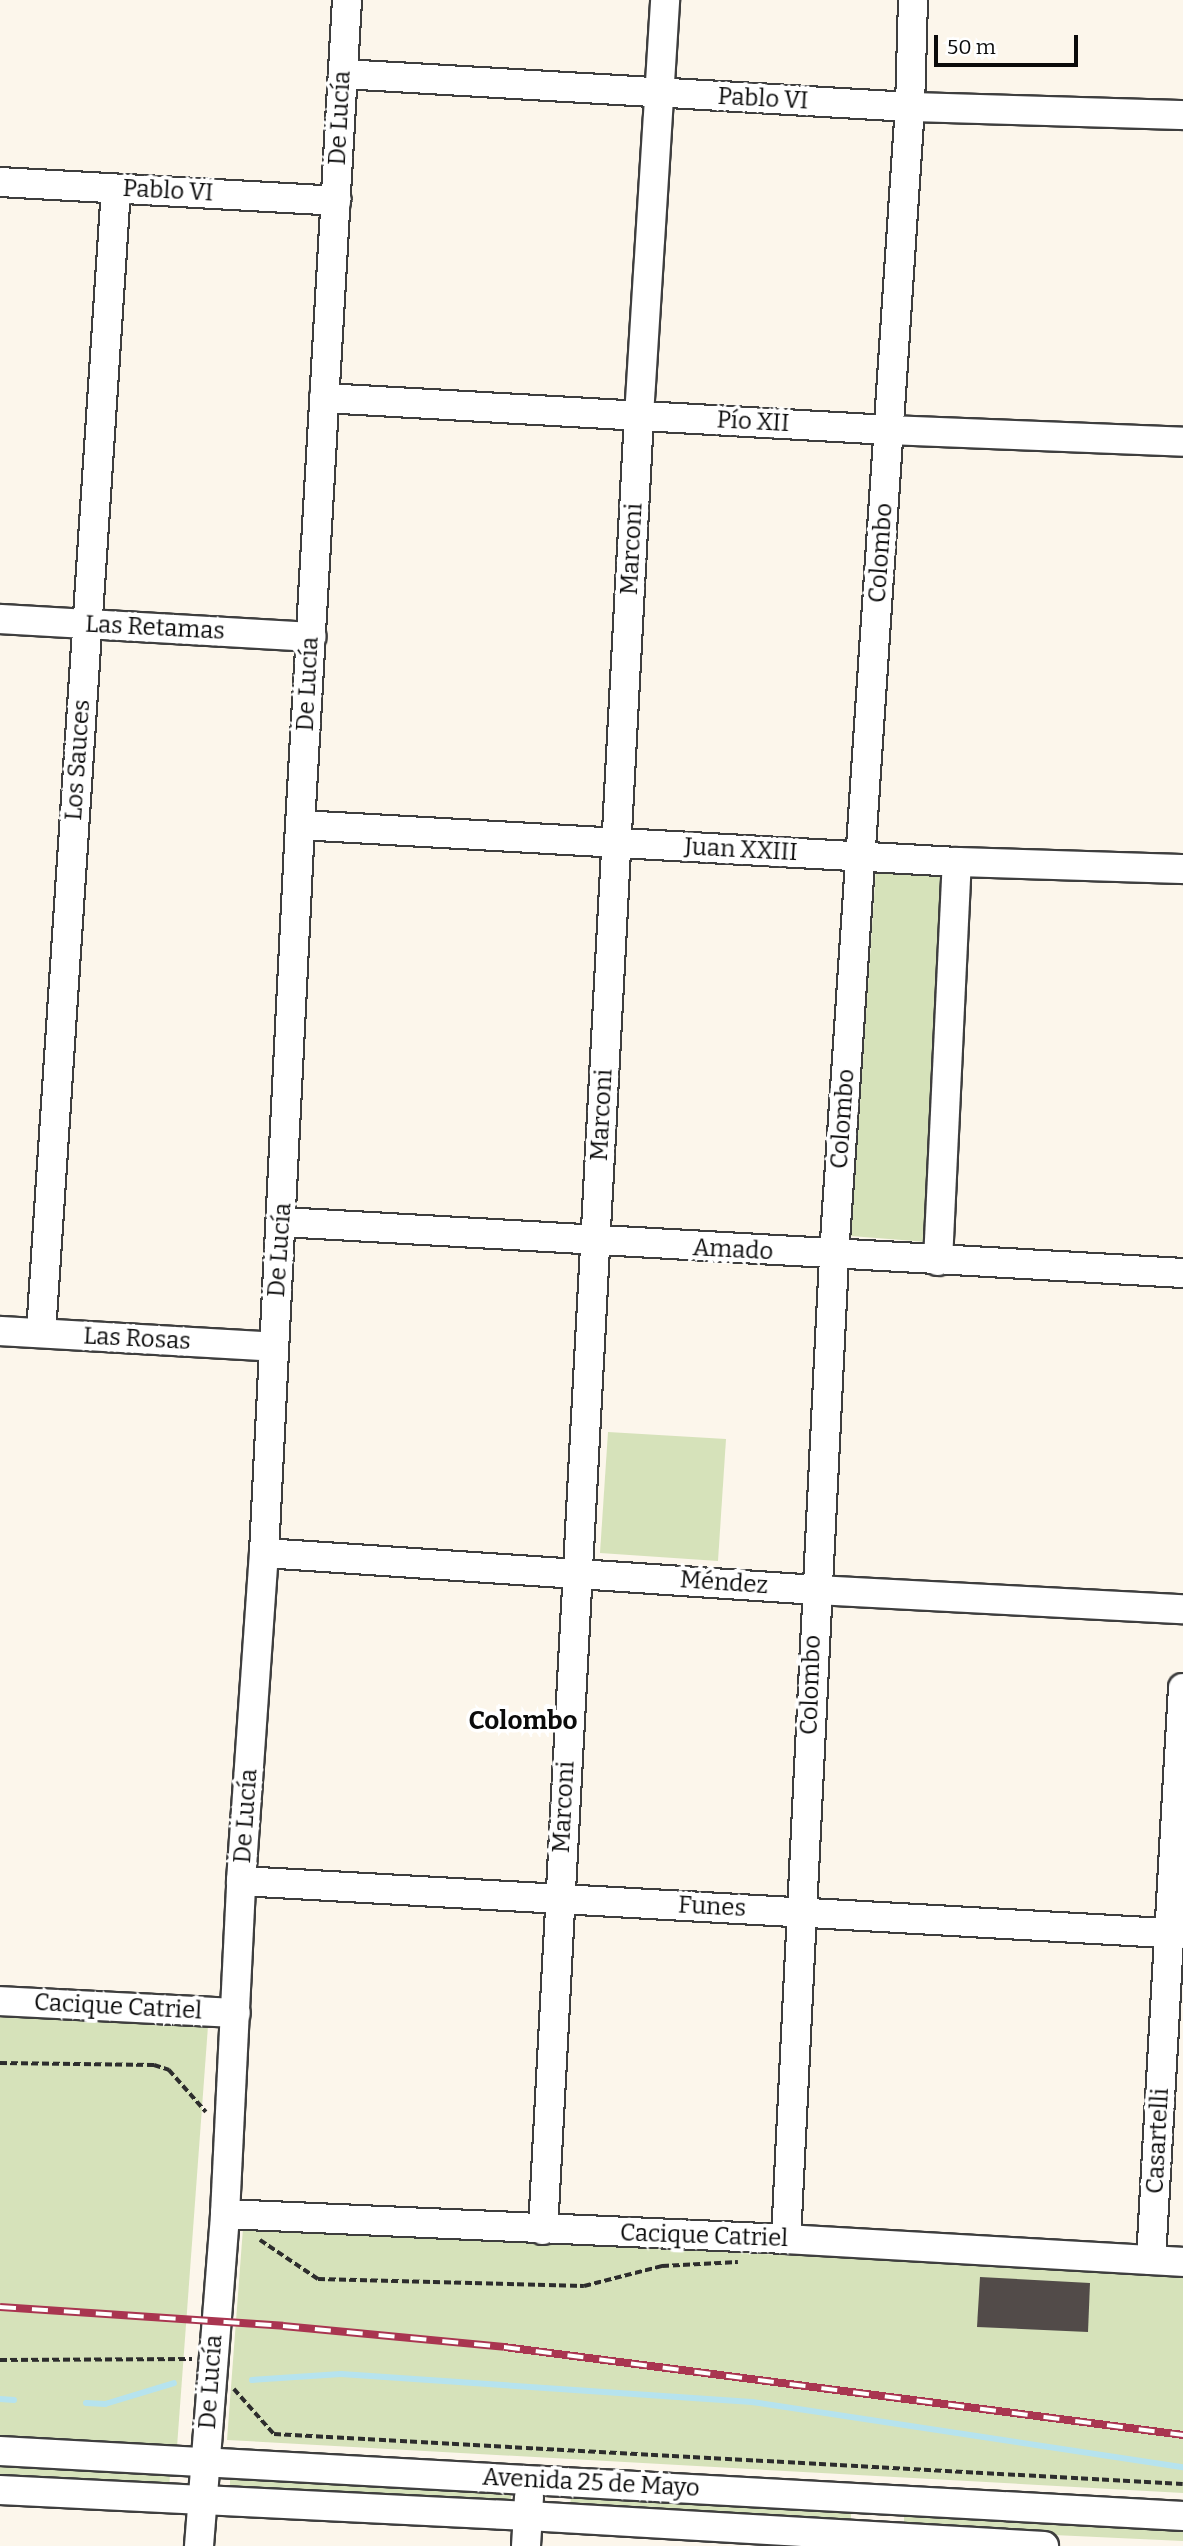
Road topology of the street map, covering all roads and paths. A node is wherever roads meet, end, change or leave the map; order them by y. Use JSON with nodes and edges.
{"nodes":[{"id":1,"x":347,"y":0,"type":"edge"},
{"id":2,"x":665,"y":0,"type":"edge"},
{"id":3,"x":913,"y":0,"type":"edge"},
{"id":4,"x":343,"y":74,"type":"junction"},
{"id":5,"x":658,"y":93,"type":"junction"},
{"id":6,"x":910,"y":107,"type":"junction"},
{"id":7,"x":1183,"y":115,"type":"edge"},
{"id":8,"x":0,"y":182,"type":"edge"},
{"id":9,"x":116,"y":188,"type":"junction"},
{"id":10,"x":336,"y":201,"type":"junction"},
{"id":11,"x":324,"y":398,"type":"junction"},
{"id":12,"x":639,"y":416,"type":"junction"},
{"id":13,"x":890,"y":430,"type":"junction"},
{"id":14,"x":1183,"y":442,"type":"edge"},
{"id":15,"x":0,"y":619,"type":"edge"},
{"id":16,"x":86,"y":623,"type":"junction"},
{"id":17,"x":311,"y":637,"type":"junction"},
{"id":18,"x":300,"y":825,"type":"junction"},
{"id":19,"x":617,"y":843,"type":"junction"},
{"id":20,"x":860,"y":857,"type":"junction"},
{"id":21,"x":957,"y":862,"type":"junction"},
{"id":22,"x":1183,"y":869,"type":"edge"},
{"id":23,"x":282,"y":1222,"type":"junction"},
{"id":24,"x":594,"y":1241,"type":"junction"},
{"id":25,"x":834,"y":1256,"type":"junction"},
{"id":26,"x":938,"y":1261,"type":"junction"},
{"id":27,"x":1183,"y":1273,"type":"edge"},
{"id":28,"x":0,"y":1331,"type":"edge"},
{"id":29,"x":41,"y":1333,"type":"junction"},
{"id":30,"x":274,"y":1347,"type":"junction"},
{"id":31,"x":264,"y":1553,"type":"junction"},
{"id":32,"x":577,"y":1573,"type":"junction"},
{"id":33,"x":816,"y":1590,"type":"junction"},
{"id":34,"x":1183,"y":1609,"type":"edge"},
{"id":35,"x":1183,"y":1688,"type":"edge"},
{"id":36,"x":241,"y":1881,"type":"junction"},
{"id":37,"x":558,"y":1899,"type":"junction"},
{"id":38,"x":802,"y":1911,"type":"junction"},
{"id":39,"x":1177,"y":1934,"type":"edge"},
{"id":40,"x":0,"y":2001,"type":"edge"},
{"id":41,"x":236,"y":2012,"type":"junction"},
{"id":42,"x":0,"y":2063,"type":"edge"},
{"id":43,"x":228,"y":2137,"type":"junction"},
{"id":44,"x":225,"y":2214,"type":"junction"},
{"id":45,"x":543,"y":2230,"type":"junction"},
{"id":46,"x":258,"y":2238,"type":"dead end"},
{"id":47,"x":786,"y":2239,"type":"junction"},
{"id":48,"x":1151,"y":2260,"type":"junction"},
{"id":49,"x":750,"y":2261,"type":"dead end"},
{"id":50,"x":1183,"y":2262,"type":"edge"},
{"id":51,"x":0,"y":2360,"type":"edge"},
{"id":52,"x":212,"y":2365,"type":"junction"},
{"id":53,"x":0,"y":2451,"type":"edge"},
{"id":54,"x":206,"y":2460,"type":"junction"},
{"id":55,"x":530,"y":2480,"type":"junction"},
{"id":56,"x":1183,"y":2484,"type":"edge"},
{"id":57,"x":0,"y":2490,"type":"edge"},
{"id":58,"x":203,"y":2499,"type":"junction"},
{"id":59,"x":880,"y":2500,"type":"junction"},
{"id":60,"x":528,"y":2516,"type":"junction"},
{"id":61,"x":1183,"y":2516,"type":"edge"},
{"id":62,"x":878,"y":2541,"type":"edge"},
{"id":63,"x":199,"y":2546,"type":"edge"},
{"id":64,"x":526,"y":2546,"type":"edge"},
{"id":65,"x":1044,"y":2546,"type":"edge"}],
"edges":[{"from":1,"to":4,"type":"street","name":"De Lucía"},
{"from":2,"to":5,"type":"street","name":"Marconi"},
{"from":3,"to":6,"type":"street","name":"Colombo"},
{"from":4,"to":5,"type":"street","name":"Pablo VI"},
{"from":4,"to":10,"type":"street","name":"De Lucía"},
{"from":5,"to":6,"type":"street","name":"Pablo VI"},
{"from":5,"to":12,"type":"street","name":"Marconi"},
{"from":6,"to":7,"type":"street","name":"Pablo VI"},
{"from":6,"to":13,"type":"street","name":"Colombo"},
{"from":8,"to":9,"type":"street","name":"Pablo VI"},
{"from":9,"to":10,"type":"street","name":"Pablo VI"},
{"from":9,"to":16,"type":"street","name":"Los Sauces"},
{"from":10,"to":11,"type":"street","name":"De Lucía"},
{"from":11,"to":12,"type":"street","name":"Pío XII"},
{"from":11,"to":17,"type":"street","name":"De Lucía"},
{"from":12,"to":13,"type":"street","name":"Pío XII"},
{"from":12,"to":19,"type":"street","name":"Marconi"},
{"from":13,"to":14,"type":"street","name":"Pío XII"},
{"from":13,"to":20,"type":"street","name":"Colombo"},
{"from":15,"to":16,"type":"street","name":"Las Retamas"},
{"from":16,"to":17,"type":"street","name":"Las Retamas"},
{"from":16,"to":29,"type":"street","name":"Los Sauces"},
{"from":17,"to":18,"type":"street","name":"De Lucía"},
{"from":18,"to":19,"type":"street","name":"Juan XXIII"},
{"from":18,"to":23,"type":"street","name":"De Lucía"},
{"from":19,"to":20,"type":"street","name":"Juan XXIII"},
{"from":19,"to":24,"type":"street","name":"Marconi"},
{"from":20,"to":21,"type":"street","name":"Juan XXIII"},
{"from":20,"to":25,"type":"street","name":"Colombo"},
{"from":21,"to":22,"type":"street","name":"Juan XXIII"},
{"from":21,"to":26,"type":"street"},
{"from":23,"to":24,"type":"street","name":"Amado"},
{"from":23,"to":30,"type":"street","name":"De Lucía"},
{"from":24,"to":25,"type":"street","name":"Amado"},
{"from":24,"to":32,"type":"street","name":"Marconi"},
{"from":25,"to":26,"type":"street","name":"Amado"},
{"from":25,"to":33,"type":"street","name":"Colombo"},
{"from":26,"to":27,"type":"street","name":"Amado"},
{"from":28,"to":29,"type":"street","name":"Las Rosas"},
{"from":29,"to":30,"type":"street","name":"Las Rosas"},
{"from":30,"to":31,"type":"street","name":"De Lucía"},
{"from":31,"to":32,"type":"street","name":"Méndez"},
{"from":31,"to":36,"type":"street","name":"De Lucía"},
{"from":32,"to":33,"type":"street","name":"Méndez"},
{"from":32,"to":37,"type":"street","name":"Marconi"},
{"from":33,"to":34,"type":"street","name":"Méndez"},
{"from":33,"to":38,"type":"street","name":"Colombo"},
{"from":35,"to":39,"type":"street","name":"Casartelli"},
{"from":36,"to":37,"type":"street","name":"Funes"},
{"from":36,"to":41,"type":"street","name":"De Lucía"},
{"from":37,"to":38,"type":"street","name":"Funes"},
{"from":37,"to":45,"type":"street","name":"Marconi"},
{"from":38,"to":39,"type":"street","name":"Funes"},
{"from":38,"to":47,"type":"street","name":"Colombo"},
{"from":39,"to":48,"type":"street","name":"Casartelli"},
{"from":40,"to":41,"type":"street","name":"Cacique Catriel"},
{"from":41,"to":43,"type":"street","name":"De Lucía"},
{"from":42,"to":43,"type":"path"},
{"from":43,"to":44,"type":"street","name":"De Lucía"},
{"from":44,"to":45,"type":"street","name":"Cacique Catriel"},
{"from":44,"to":52,"type":"street","name":"De Lucía"},
{"from":45,"to":47,"type":"street","name":"Cacique Catriel"},
{"from":46,"to":49,"type":"path"},
{"from":47,"to":48,"type":"street","name":"Cacique Catriel"},
{"from":48,"to":50,"type":"street","name":"Cacique Catriel"},
{"from":51,"to":52,"type":"path"},
{"from":52,"to":54,"type":"street","name":"De Lucía"},
{"from":52,"to":56,"type":"path"},
{"from":53,"to":54,"type":"street","name":"Avenida 25 de Mayo"},
{"from":54,"to":55,"type":"street","name":"Avenida 25 de Mayo"},
{"from":54,"to":58,"type":"street","name":"De Lucía"},
{"from":55,"to":59,"type":"street","name":"Avenida 25 de Mayo"},
{"from":55,"to":60,"type":"street"},
{"from":57,"to":58,"type":"street","name":"Avenida 25 de Mayo"},
{"from":58,"to":60,"type":"street","name":"Avenida 25 de Mayo"},
{"from":58,"to":63,"type":"street","name":"De Lucía"},
{"from":59,"to":61,"type":"street","name":"Avenida 25 de Mayo"},
{"from":59,"to":62,"type":"street"},
{"from":60,"to":62,"type":"street","name":"Avenida 25 de Mayo"},
{"from":60,"to":64,"type":"street"},
{"from":62,"to":65,"type":"street","name":"Avenida 25 de Mayo"}]}
